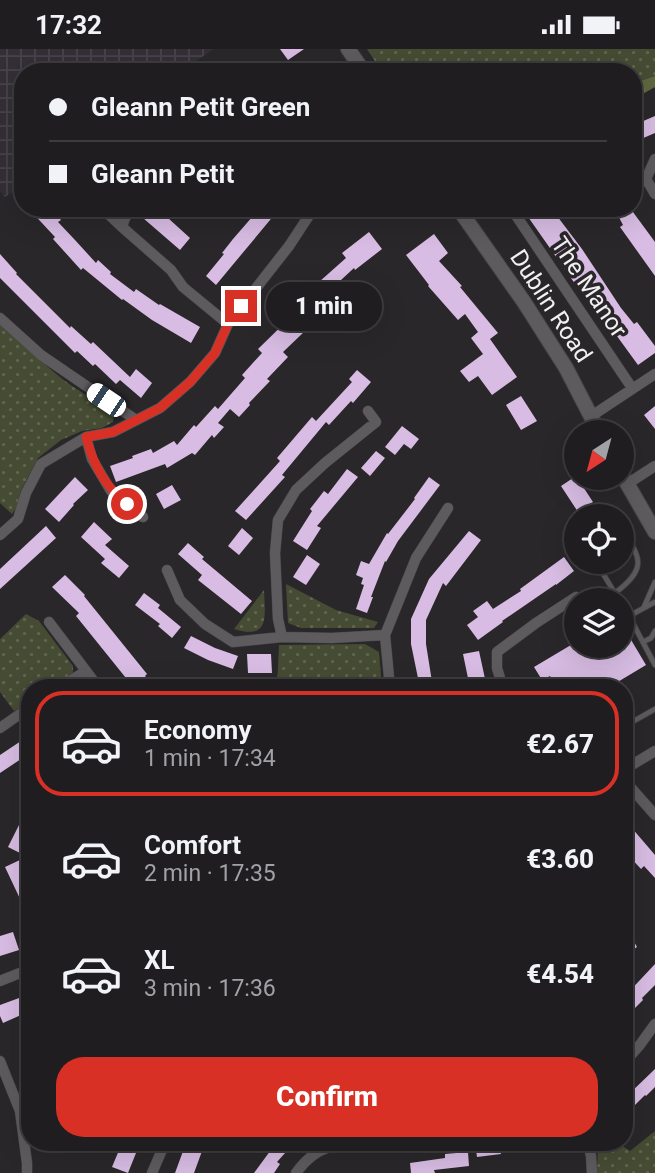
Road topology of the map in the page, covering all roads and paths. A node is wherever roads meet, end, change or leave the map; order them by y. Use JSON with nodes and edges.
{"nodes":[{"id":1,"x":655,"y":159,"type":"edge"},
{"id":2,"x":655,"y":194,"type":"edge"},
{"id":3,"x":111,"y":217,"type":"edge"},
{"id":4,"x":126,"y":217,"type":"edge"},
{"id":5,"x":308,"y":217,"type":"edge"},
{"id":6,"x":464,"y":217,"type":"edge"},
{"id":7,"x":517,"y":217,"type":"edge"},
{"id":8,"x":121,"y":227,"type":"junction"},
{"id":9,"x":0,"y":318,"type":"edge"},
{"id":10,"x":228,"y":324,"type":"junction"},
{"id":11,"x":655,"y":373,"type":"edge"},
{"id":12,"x":632,"y":388,"type":"junction"},
{"id":13,"x":368,"y":411,"type":"dead end"},
{"id":14,"x":590,"y":417,"type":"junction"},
{"id":15,"x":136,"y":420,"type":"junction"},
{"id":16,"x":592,"y":420,"type":"edge"},
{"id":17,"x":86,"y":437,"type":"junction"},
{"id":18,"x":655,"y":466,"type":"edge"},
{"id":19,"x":634,"y":474,"type":"edge"},
{"id":20,"x":631,"y":490,"type":"edge"},
{"id":21,"x":449,"y":509,"type":"dead end"},
{"id":22,"x":143,"y":517,"type":"dead end"},
{"id":23,"x":655,"y":532,"type":"edge"},
{"id":24,"x":0,"y":535,"type":"edge"},
{"id":25,"x":634,"y":551,"type":"edge"},
{"id":26,"x":167,"y":570,"type":"dead end"},
{"id":27,"x":655,"y":582,"type":"edge"},
{"id":28,"x":621,"y":588,"type":"edge"},
{"id":29,"x":655,"y":602,"type":"edge"},
{"id":30,"x":564,"y":605,"type":"edge"},
{"id":31,"x":644,"y":608,"type":"junction"},
{"id":32,"x":634,"y":613,"type":"edge"},
{"id":33,"x":49,"y":622,"type":"dead end"},
{"id":34,"x":634,"y":625,"type":"edge"},
{"id":35,"x":655,"y":631,"type":"edge"},
{"id":36,"x":385,"y":635,"type":"junction"},
{"id":37,"x":282,"y":638,"type":"junction"},
{"id":38,"x":643,"y":642,"type":"junction"},
{"id":39,"x":653,"y":657,"type":"edge"},
{"id":40,"x":655,"y":665,"type":"edge"},
{"id":41,"x":86,"y":671,"type":"junction"},
{"id":42,"x":73,"y":679,"type":"edge"},
{"id":43,"x":92,"y":679,"type":"edge"},
{"id":44,"x":389,"y":679,"type":"edge"},
{"id":45,"x":500,"y":679,"type":"edge"},
{"id":46,"x":655,"y":709,"type":"edge"},
{"id":47,"x":21,"y":713,"type":"edge"},
{"id":48,"x":633,"y":721,"type":"edge"},
{"id":49,"x":0,"y":728,"type":"edge"},
{"id":50,"x":655,"y":751,"type":"edge"},
{"id":51,"x":633,"y":764,"type":"edge"},
{"id":52,"x":633,"y":790,"type":"edge"},
{"id":53,"x":655,"y":815,"type":"edge"},
{"id":54,"x":21,"y":973,"type":"edge"},
{"id":55,"x":0,"y":981,"type":"edge"},
{"id":56,"x":655,"y":1024,"type":"edge"},
{"id":57,"x":633,"y":1053,"type":"edge"},
{"id":58,"x":0,"y":1061,"type":"edge"},
{"id":59,"x":21,"y":1101,"type":"edge"},
{"id":60,"x":27,"y":1151,"type":"edge"},
{"id":61,"x":162,"y":1151,"type":"edge"},
{"id":62,"x":316,"y":1151,"type":"edge"},
{"id":63,"x":590,"y":1151,"type":"edge"},
{"id":64,"x":27,"y":1173,"type":"edge"},
{"id":65,"x":152,"y":1173,"type":"edge"},
{"id":66,"x":296,"y":1173,"type":"edge"},
{"id":67,"x":592,"y":1173,"type":"edge"}],
"edges":[{"from":1,"to":2,"type":"street"},
{"from":3,"to":8,"type":"street"},
{"from":4,"to":8,"type":"street"},
{"from":5,"to":10,"type":"street"},
{"from":6,"to":14,"type":"main road","name":"Dublin Road"},
{"from":7,"to":12,"type":"street","name":"The Manor"},
{"from":8,"to":10,"type":"street"},
{"from":9,"to":15,"type":"street"},
{"from":10,"to":15,"type":"street"},
{"from":11,"to":12,"type":"street"},
{"from":12,"to":14,"type":"street"},
{"from":13,"to":37,"type":"street"},
{"from":14,"to":16,"type":"main road","name":"Dublin Road"},
{"from":15,"to":17,"type":"street"},
{"from":17,"to":22,"type":"street"},
{"from":17,"to":24,"type":"street"},
{"from":18,"to":19,"type":"street"},
{"from":20,"to":23,"type":"main road"},
{"from":21,"to":36,"type":"street"},
{"from":25,"to":28,"type":"lane"},
{"from":26,"to":37,"type":"street"},
{"from":27,"to":31,"type":"lane"},
{"from":29,"to":31,"type":"lane"},
{"from":30,"to":45,"type":"street"},
{"from":31,"to":32,"type":"lane"},
{"from":33,"to":41,"type":"street"},
{"from":34,"to":38,"type":"lane"},
{"from":35,"to":38,"type":"lane"},
{"from":36,"to":37,"type":"street"},
{"from":36,"to":44,"type":"street"},
{"from":38,"to":39,"type":"lane"},
{"from":39,"to":40,"type":"lane"},
{"from":41,"to":42,"type":"street"},
{"from":41,"to":43,"type":"street"},
{"from":46,"to":48,"type":"lane"},
{"from":47,"to":49,"type":"street"},
{"from":50,"to":51,"type":"street"},
{"from":52,"to":53,"type":"street"},
{"from":54,"to":55,"type":"street"},
{"from":56,"to":57,"type":"street"},
{"from":58,"to":59,"type":"street"},
{"from":60,"to":64,"type":"street"},
{"from":61,"to":65,"type":"street"},
{"from":62,"to":66,"type":"street"},
{"from":63,"to":67,"type":"street"}]}
